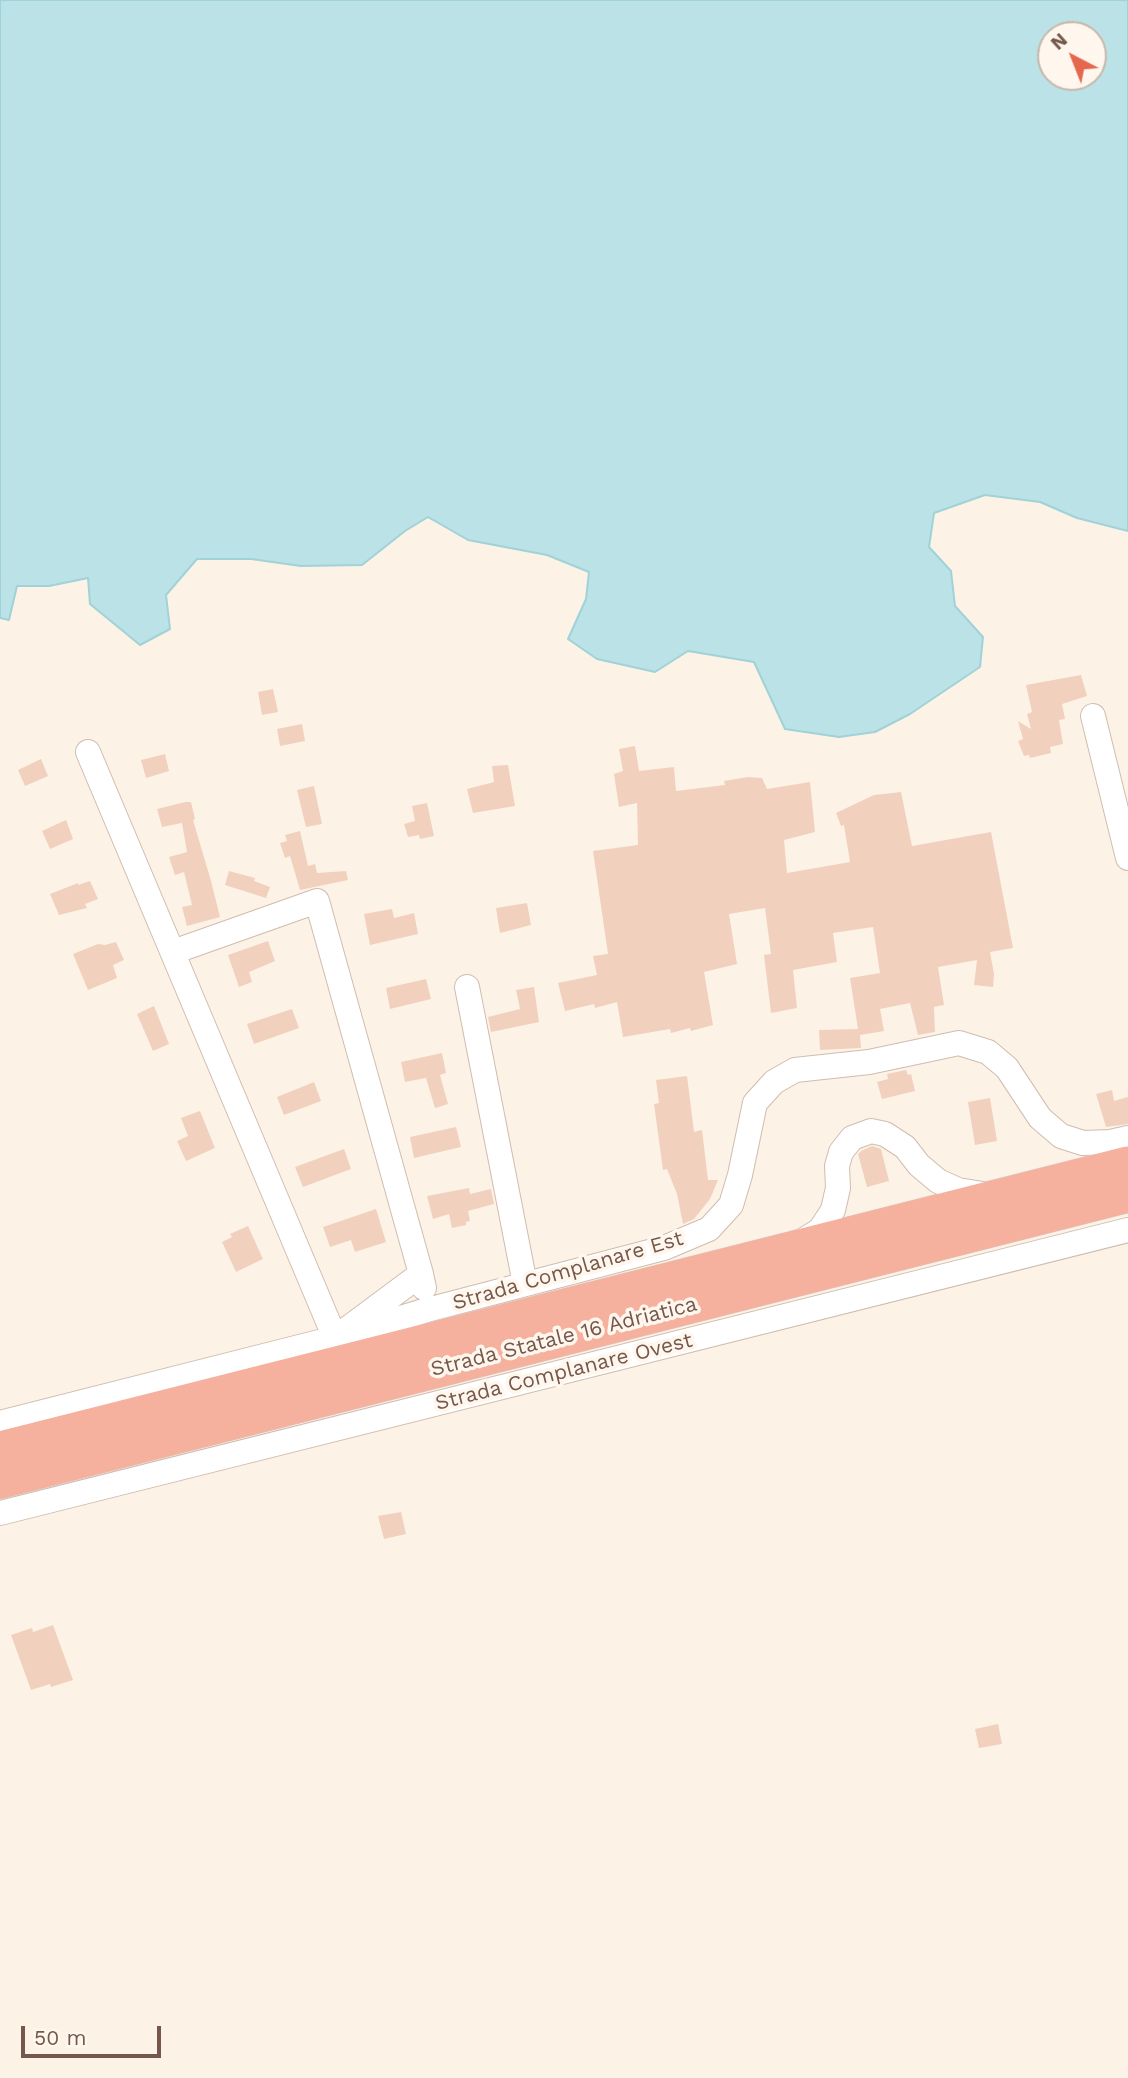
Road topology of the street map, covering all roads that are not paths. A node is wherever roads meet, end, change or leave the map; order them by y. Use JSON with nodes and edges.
{"nodes":[{"id":1,"x":1093,"y":716,"type":"dead end"},
{"id":2,"x":88,"y":752,"type":"dead end"},
{"id":3,"x":1128,"y":858,"type":"edge"},
{"id":4,"x":173,"y":952,"type":"junction"},
{"id":5,"x":467,"y":986,"type":"dead end"},
{"id":6,"x":1128,"y":1138,"type":"edge"},
{"id":7,"x":1128,"y":1165,"type":"edge"},
{"id":8,"x":1128,"y":1195,"type":"edge"},
{"id":9,"x":1000,"y":1197,"type":"junction"},
{"id":10,"x":1128,"y":1230,"type":"edge"},
{"id":11,"x":786,"y":1251,"type":"junction"},
{"id":12,"x":421,"y":1274,"type":"junction"},
{"id":13,"x":526,"y":1284,"type":"junction"},
{"id":14,"x":427,"y":1310,"type":"junction"},
{"id":15,"x":335,"y":1338,"type":"junction"},
{"id":16,"x":0,"y":1423,"type":"edge"},
{"id":17,"x":0,"y":1450,"type":"edge"},
{"id":18,"x":0,"y":1480,"type":"edge"},
{"id":19,"x":0,"y":1513,"type":"edge"}],
"edges":[{"from":1,"to":3,"type":"street"},
{"from":2,"to":4,"type":"street"},
{"from":4,"to":12,"type":"street"},
{"from":4,"to":15,"type":"street"},
{"from":5,"to":13,"type":"street"},
{"from":6,"to":13,"type":"street","name":"Strada Complanare Est"},
{"from":7,"to":9,"type":"highway","name":"Strada Statale 16 Adriatica"},
{"from":8,"to":18,"type":"highway","name":"Strada Statale 16 Adriatica"},
{"from":9,"to":11,"type":"highway","name":"Strada Statale 16 Adriatica"},
{"from":9,"to":11,"type":"street"},
{"from":10,"to":19,"type":"street","name":"Strada Complanare Ovest"},
{"from":11,"to":17,"type":"highway","name":"Strada Statale 16 Adriatica"},
{"from":12,"to":14,"type":"street"},
{"from":12,"to":15,"type":"street"},
{"from":13,"to":14,"type":"street","name":"Strada Complanare Est"},
{"from":14,"to":15,"type":"street","name":"Strada Complanare Est"},
{"from":15,"to":16,"type":"street","name":"Strada Complanare Est"}]}
